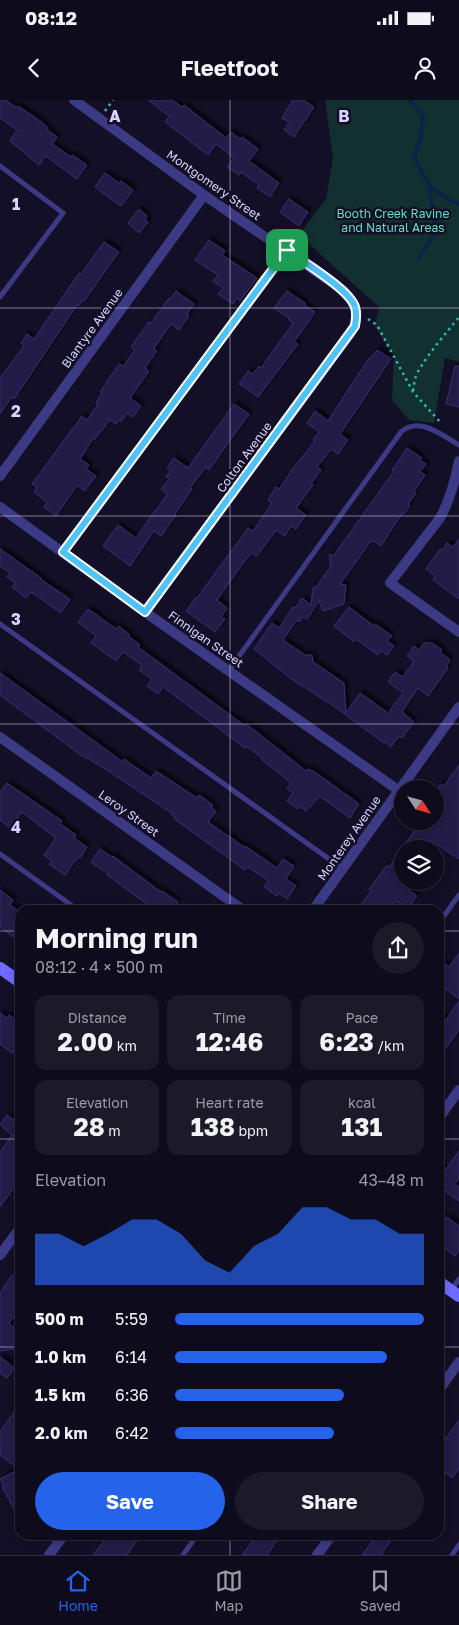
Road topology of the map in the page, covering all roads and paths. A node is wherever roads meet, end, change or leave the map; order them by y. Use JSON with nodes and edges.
{"nodes":[{"id":1,"x":74,"y":100,"type":"edge"},
{"id":2,"x":0,"y":166,"type":"edge"},
{"id":3,"x":204,"y":195,"type":"junction"},
{"id":4,"x":287,"y":250,"type":"junction"},
{"id":5,"x":0,"y":297,"type":"edge"},
{"id":6,"x":356,"y":314,"type":"joint"},
{"id":7,"x":459,"y":317,"type":"edge"},
{"id":8,"x":368,"y":319,"type":"dead end"},
{"id":9,"x":413,"y":392,"type":"junction"},
{"id":10,"x":442,"y":425,"type":"dead end"},
{"id":11,"x":459,"y":445,"type":"edge"},
{"id":12,"x":459,"y":461,"type":"edge"},
{"id":13,"x":0,"y":476,"type":"edge"},
{"id":14,"x":0,"y":507,"type":"edge"},
{"id":15,"x":63,"y":552,"type":"junction"},
{"id":16,"x":145,"y":612,"type":"junction"},
{"id":17,"x":0,"y":624,"type":"edge"},
{"id":18,"x":459,"y":632,"type":"edge"},
{"id":19,"x":229,"y":670,"type":"junction"},
{"id":20,"x":459,"y":708,"type":"edge"},
{"id":21,"x":0,"y":737,"type":"edge"},
{"id":22,"x":405,"y":780,"type":"edge"},
{"id":23,"x":394,"y":787,"type":"edge"},
{"id":24,"x":394,"y":796,"type":"edge"},
{"id":25,"x":0,"y":854,"type":"edge"},
{"id":26,"x":342,"y":869,"type":"junction"},
{"id":27,"x":459,"y":895,"type":"edge"},
{"id":28,"x":71,"y":905,"type":"edge"},
{"id":29,"x":236,"y":905,"type":"edge"},
{"id":30,"x":317,"y":905,"type":"edge"},
{"id":31,"x":444,"y":916,"type":"edge"},
{"id":32,"x":0,"y":968,"type":"edge"},
{"id":33,"x":15,"y":978,"type":"edge"},
{"id":34,"x":459,"y":1090,"type":"edge"},
{"id":35,"x":444,"y":1111,"type":"edge"},
{"id":36,"x":15,"y":1238,"type":"edge"},
{"id":37,"x":0,"y":1255,"type":"edge"},
{"id":38,"x":459,"y":1279,"type":"edge"},
{"id":39,"x":444,"y":1285,"type":"edge"},
{"id":40,"x":455,"y":1293,"type":"edge"},
{"id":41,"x":459,"y":1362,"type":"edge"},
{"id":42,"x":444,"y":1383,"type":"edge"},
{"id":43,"x":60,"y":1540,"type":"edge"},
{"id":44,"x":194,"y":1540,"type":"edge"},
{"id":45,"x":328,"y":1540,"type":"edge"},
{"id":46,"x":459,"y":1545,"type":"edge"},
{"id":47,"x":49,"y":1555,"type":"edge"},
{"id":48,"x":183,"y":1555,"type":"edge"},
{"id":49,"x":317,"y":1555,"type":"edge"},
{"id":50,"x":452,"y":1555,"type":"edge"}],
"edges":[{"from":1,"to":3,"type":"street","name":"Montgomery Street"},
{"from":2,"to":5,"type":"lane"},
{"from":3,"to":4,"type":"street","name":"Montgomery Street"},
{"from":3,"to":13,"type":"street","name":"Blantyre Avenue"},
{"from":4,"to":6,"type":"street","name":"Montgomery Street"},
{"from":4,"to":15,"type":"lane"},
{"from":6,"to":16,"type":"street","name":"Colton Avenue"},
{"from":7,"to":9,"type":"path"},
{"from":8,"to":9,"type":"path"},
{"from":9,"to":10,"type":"path"},
{"from":11,"to":19,"type":"lane"},
{"from":12,"to":18,"type":"street"},
{"from":14,"to":15,"type":"street","name":"Finnigan Street"},
{"from":15,"to":16,"type":"street","name":"Finnigan Street"},
{"from":16,"to":19,"type":"street","name":"Finnigan Street"},
{"from":17,"to":26,"type":"lane"},
{"from":19,"to":23,"type":"street","name":"Finnigan Street"},
{"from":20,"to":22,"type":"street","name":"Monterey Avenue"},
{"from":21,"to":29,"type":"street","name":"Leroy Street"},
{"from":24,"to":26,"type":"street","name":"Monterey Avenue"},
{"from":25,"to":28,"type":"lane"},
{"from":26,"to":30,"type":"street","name":"Monterey Avenue"},
{"from":27,"to":31,"type":"lane"},
{"from":32,"to":33,"type":"street"},
{"from":34,"to":35,"type":"street"},
{"from":36,"to":37,"type":"street"},
{"from":38,"to":40,"type":"lane"},
{"from":39,"to":40,"type":"street"},
{"from":41,"to":42,"type":"street"},
{"from":43,"to":47,"type":"street"},
{"from":44,"to":48,"type":"lane"},
{"from":45,"to":49,"type":"street"},
{"from":46,"to":50,"type":"lane"}]}
